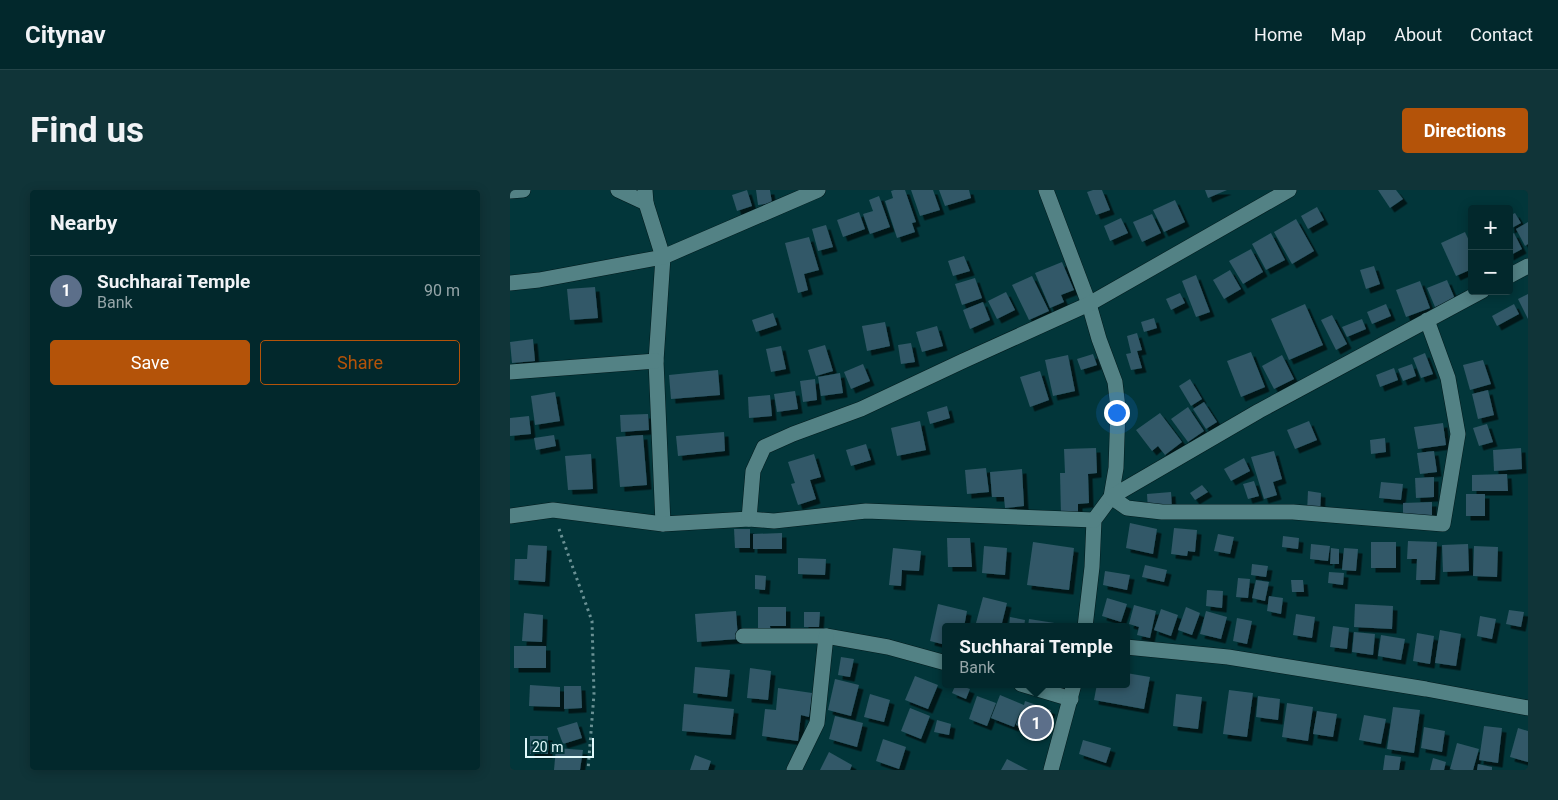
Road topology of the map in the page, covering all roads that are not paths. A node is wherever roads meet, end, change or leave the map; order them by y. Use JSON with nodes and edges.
{"nodes":[{"id":1,"x":523,"y":190,"type":"edge"},
{"id":2,"x":618,"y":190,"type":"edge"},
{"id":3,"x":818,"y":190,"type":"edge"},
{"id":4,"x":1046,"y":190,"type":"edge"},
{"id":5,"x":1289,"y":190,"type":"edge"},
{"id":6,"x":510,"y":192,"type":"edge"},
{"id":7,"x":645,"y":196,"type":"edge"},
{"id":8,"x":663,"y":257,"type":"junction"},
{"id":9,"x":1528,"y":266,"type":"edge"},
{"id":10,"x":1513,"y":274,"type":"edge"},
{"id":11,"x":510,"y":283,"type":"edge"},
{"id":12,"x":1474,"y":295,"type":"edge"},
{"id":13,"x":1089,"y":304,"type":"junction"},
{"id":14,"x":1427,"y":320,"type":"junction"},
{"id":15,"x":656,"y":361,"type":"junction"},
{"id":16,"x":510,"y":372,"type":"edge"},
{"id":17,"x":1111,"y":498,"type":"junction"},
{"id":18,"x":510,"y":516,"type":"edge"},
{"id":19,"x":749,"y":519,"type":"junction"},
{"id":20,"x":1094,"y":520,"type":"junction"},
{"id":21,"x":663,"y":524,"type":"junction"},
{"id":22,"x":1085,"y":623,"type":"edge"},
{"id":23,"x":743,"y":636,"type":"dead end"},
{"id":24,"x":826,"y":636,"type":"junction"},
{"id":25,"x":1130,"y":647,"type":"edge"},
{"id":26,"x":942,"y":662,"type":"edge"},
{"id":27,"x":1048,"y":688,"type":"edge"},
{"id":28,"x":1073,"y":692,"type":"edge"},
{"id":29,"x":1528,"y":708,"type":"edge"},
{"id":30,"x":794,"y":770,"type":"edge"},
{"id":31,"x":1051,"y":770,"type":"edge"}],
"edges":[{"from":1,"to":6,"type":"street"},
{"from":2,"to":7,"type":"street"},
{"from":3,"to":8,"type":"street"},
{"from":4,"to":13,"type":"street"},
{"from":5,"to":13,"type":"street"},
{"from":7,"to":8,"type":"street"},
{"from":8,"to":11,"type":"street"},
{"from":8,"to":15,"type":"street"},
{"from":9,"to":10,"type":"street"},
{"from":12,"to":14,"type":"street"},
{"from":13,"to":17,"type":"street"},
{"from":13,"to":19,"type":"street"},
{"from":14,"to":17,"type":"street"},
{"from":14,"to":17,"type":"street"},
{"from":15,"to":16,"type":"street"},
{"from":15,"to":21,"type":"street"},
{"from":17,"to":20,"type":"street"},
{"from":18,"to":21,"type":"street"},
{"from":19,"to":20,"type":"street"},
{"from":19,"to":21,"type":"street"},
{"from":20,"to":22,"type":"street"},
{"from":23,"to":24,"type":"street"},
{"from":24,"to":26,"type":"street"},
{"from":24,"to":30,"type":"street"},
{"from":25,"to":29,"type":"street"},
{"from":27,"to":28,"type":"street"},
{"from":28,"to":31,"type":"street"}]}
